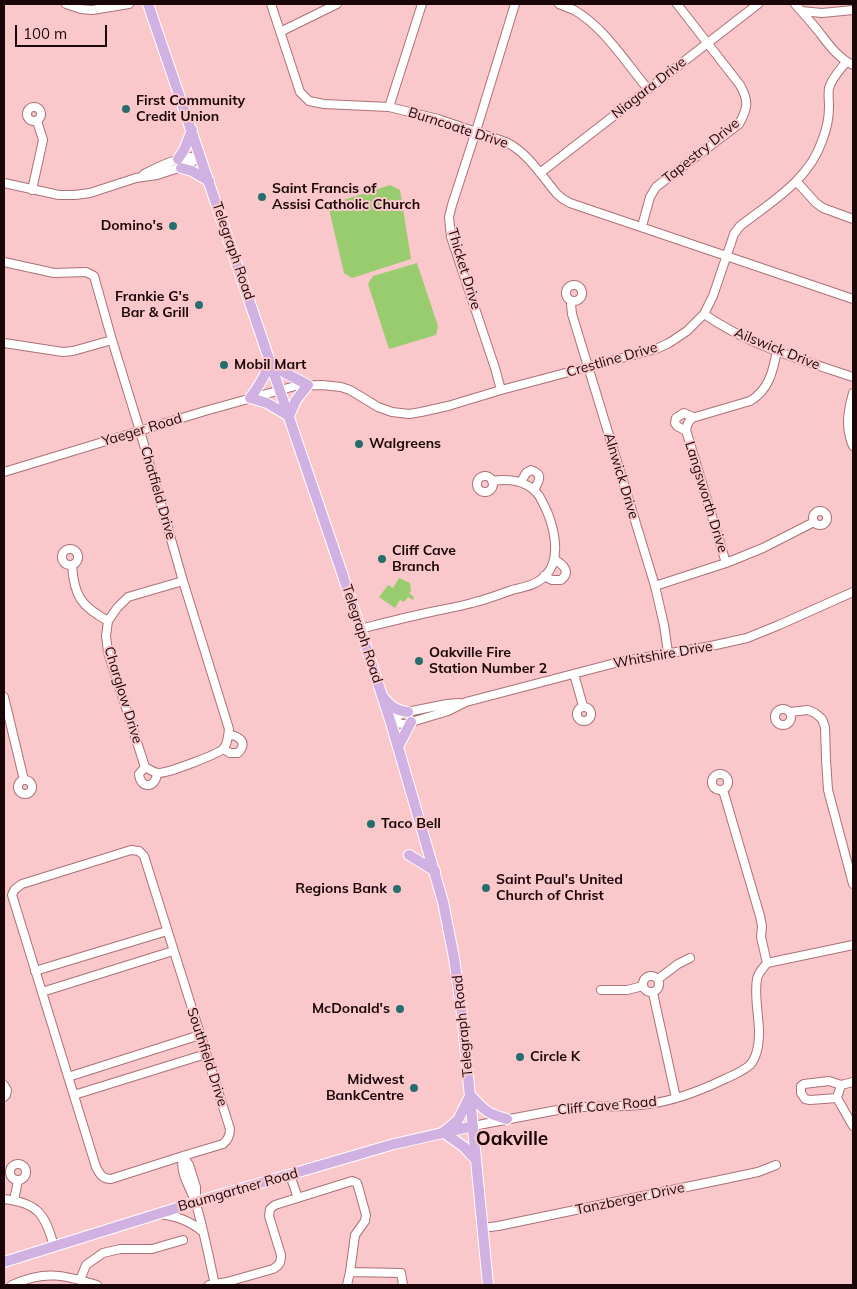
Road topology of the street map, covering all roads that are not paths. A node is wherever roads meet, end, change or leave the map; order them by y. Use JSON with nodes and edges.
{"nodes":[{"id":1,"x":66,"y":4,"type":"edge"},
{"id":2,"x":129,"y":4,"type":"edge"},
{"id":3,"x":148,"y":4,"type":"edge"},
{"id":4,"x":271,"y":4,"type":"edge"},
{"id":5,"x":337,"y":4,"type":"edge"},
{"id":6,"x":422,"y":4,"type":"edge"},
{"id":7,"x":515,"y":4,"type":"edge"},
{"id":8,"x":559,"y":4,"type":"edge"},
{"id":9,"x":677,"y":4,"type":"edge"},
{"id":10,"x":758,"y":4,"type":"edge"},
{"id":11,"x":795,"y":4,"type":"edge"},
{"id":12,"x":853,"y":10,"type":"edge"},
{"id":13,"x":801,"y":11,"type":"junction"},
{"id":14,"x":280,"y":32,"type":"junction"},
{"id":15,"x":708,"y":43,"type":"junction"},
{"id":16,"x":850,"y":63,"type":"edge"},
{"id":17,"x":648,"y":89,"type":"junction"},
{"id":18,"x":390,"y":107,"type":"junction"},
{"id":19,"x":36,"y":121,"type":"dead end"},
{"id":20,"x":192,"y":130,"type":"junction"},
{"id":21,"x":476,"y":131,"type":"junction"},
{"id":22,"x":200,"y":156,"type":"junction"},
{"id":23,"x":180,"y":163,"type":"junction"},
{"id":24,"x":540,"y":173,"type":"junction"},
{"id":25,"x":209,"y":180,"type":"junction"},
{"id":26,"x":797,"y":182,"type":"junction"},
{"id":27,"x":4,"y":183,"type":"edge"},
{"id":28,"x":32,"y":190,"type":"junction"},
{"id":29,"x":853,"y":219,"type":"edge"},
{"id":30,"x":642,"y":226,"type":"junction"},
{"id":31,"x":726,"y":256,"type":"junction"},
{"id":32,"x":4,"y":262,"type":"edge"},
{"id":33,"x":853,"y":299,"type":"edge"},
{"id":34,"x":572,"y":301,"type":"dead end"},
{"id":35,"x":704,"y":314,"type":"junction"},
{"id":36,"x":112,"y":340,"type":"junction"},
{"id":37,"x":4,"y":343,"type":"edge"},
{"id":38,"x":778,"y":351,"type":"junction"},
{"id":39,"x":271,"y":362,"type":"junction"},
{"id":40,"x":588,"y":368,"type":"junction"},
{"id":41,"x":853,"y":378,"type":"edge"},
{"id":42,"x":308,"y":385,"type":"junction"},
{"id":43,"x":280,"y":389,"type":"junction"},
{"id":44,"x":501,"y":390,"type":"junction"},
{"id":45,"x":853,"y":393,"type":"edge"},
{"id":46,"x":250,"y":398,"type":"junction"},
{"id":47,"x":289,"y":416,"type":"junction"},
{"id":48,"x":693,"y":417,"type":"junction"},
{"id":49,"x":140,"y":431,"type":"junction"},
{"id":50,"x":686,"y":431,"type":"junction"},
{"id":51,"x":853,"y":446,"type":"edge"},
{"id":52,"x":4,"y":472,"type":"edge"},
{"id":53,"x":492,"y":481,"type":"dead end"},
{"id":54,"x":520,"y":482,"type":"junction"},
{"id":55,"x":534,"y":490,"type":"junction"},
{"id":56,"x":814,"y":522,"type":"dead end"},
{"id":57,"x":554,"y":559,"type":"junction"},
{"id":58,"x":726,"y":563,"type":"junction"},
{"id":59,"x":72,"y":565,"type":"dead end"},
{"id":60,"x":544,"y":576,"type":"junction"},
{"id":61,"x":183,"y":581,"type":"junction"},
{"id":62,"x":654,"y":586,"type":"junction"},
{"id":63,"x":853,"y":592,"type":"edge"},
{"id":64,"x":108,"y":621,"type":"junction"},
{"id":65,"x":360,"y":629,"type":"junction"},
{"id":66,"x":668,"y":652,"type":"junction"},
{"id":67,"x":574,"y":674,"type":"junction"},
{"id":68,"x":4,"y":696,"type":"edge"},
{"id":69,"x":382,"y":696,"type":"junction"},
{"id":70,"x":583,"y":706,"type":"dead end"},
{"id":71,"x":790,"y":712,"type":"dead end"},
{"id":72,"x":409,"y":717,"type":"junction"},
{"id":73,"x":390,"y":723,"type":"junction"},
{"id":74,"x":228,"y":738,"type":"junction"},
{"id":75,"x":398,"y":747,"type":"junction"},
{"id":76,"x":224,"y":749,"type":"junction"},
{"id":77,"x":145,"y":767,"type":"junction"},
{"id":78,"x":157,"y":773,"type":"junction"},
{"id":79,"x":24,"y":780,"type":"dead end"},
{"id":80,"x":722,"y":790,"type":"dead end"},
{"id":81,"x":409,"y":855,"type":"dead end"},
{"id":82,"x":435,"y":871,"type":"junction"},
{"id":83,"x":853,"y":884,"type":"edge"},
{"id":84,"x":167,"y":931,"type":"junction"},
{"id":85,"x":853,"y":945,"type":"edge"},
{"id":86,"x":173,"y":951,"type":"junction"},
{"id":87,"x":690,"y":958,"type":"dead end"},
{"id":88,"x":767,"y":964,"type":"junction"},
{"id":89,"x":35,"y":971,"type":"junction"},
{"id":90,"x":658,"y":980,"type":"junction"},
{"id":91,"x":643,"y":986,"type":"junction"},
{"id":92,"x":601,"y":990,"type":"dead end"},
{"id":93,"x":42,"y":992,"type":"junction"},
{"id":94,"x":653,"y":993,"type":"junction"},
{"id":95,"x":200,"y":1035,"type":"junction"},
{"id":96,"x":206,"y":1054,"type":"junction"},
{"id":97,"x":68,"y":1077,"type":"junction"},
{"id":98,"x":853,"y":1082,"type":"edge"},
{"id":99,"x":4,"y":1085,"type":"edge"},
{"id":100,"x":841,"y":1086,"type":"junction"},
{"id":101,"x":74,"y":1095,"type":"junction"},
{"id":102,"x":470,"y":1095,"type":"junction"},
{"id":103,"x":4,"y":1097,"type":"edge"},
{"id":104,"x":676,"y":1098,"type":"junction"},
{"id":105,"x":837,"y":1098,"type":"junction"},
{"id":106,"x":507,"y":1119,"type":"junction"},
{"id":107,"x":473,"y":1126,"type":"junction"},
{"id":108,"x":853,"y":1126,"type":"edge"},
{"id":109,"x":443,"y":1132,"type":"junction"},
{"id":110,"x":183,"y":1156,"type":"junction"},
{"id":111,"x":476,"y":1160,"type":"junction"},
{"id":112,"x":776,"y":1165,"type":"dead end"},
{"id":113,"x":290,"y":1175,"type":"junction"},
{"id":114,"x":18,"y":1181,"type":"dead end"},
{"id":115,"x":298,"y":1198,"type":"junction"},
{"id":116,"x":4,"y":1199,"type":"edge"},
{"id":117,"x":14,"y":1200,"type":"junction"},
{"id":118,"x":196,"y":1202,"type":"junction"},
{"id":119,"x":160,"y":1214,"type":"junction"},
{"id":120,"x":482,"y":1228,"type":"junction"},
{"id":121,"x":202,"y":1231,"type":"junction"},
{"id":122,"x":183,"y":1240,"type":"dead end"},
{"id":123,"x":54,"y":1246,"type":"junction"},
{"id":124,"x":4,"y":1262,"type":"edge"},
{"id":125,"x":350,"y":1272,"type":"junction"},
{"id":126,"x":80,"y":1280,"type":"junction"},
{"id":127,"x":12,"y":1285,"type":"edge"},
{"id":128,"x":97,"y":1285,"type":"edge"},
{"id":129,"x":213,"y":1285,"type":"edge"},
{"id":130,"x":347,"y":1285,"type":"edge"},
{"id":131,"x":403,"y":1285,"type":"edge"},
{"id":132,"x":488,"y":1285,"type":"edge"}],
"edges":[{"from":1,"to":2,"type":"street"},
{"from":3,"to":20,"type":"main road","name":"Telegraph Road"},
{"from":4,"to":14,"type":"street","name":"Burncoate Drive"},
{"from":5,"to":14,"type":"street"},
{"from":6,"to":18,"type":"street"},
{"from":7,"to":21,"type":"street","name":"Thicket Drive"},
{"from":8,"to":17,"type":"street"},
{"from":9,"to":15,"type":"street","name":"Tapestry Drive"},
{"from":10,"to":15,"type":"street","name":"Niagara Drive"},
{"from":11,"to":13,"type":"street"},
{"from":12,"to":13,"type":"street"},
{"from":13,"to":16,"type":"street"},
{"from":14,"to":18,"type":"street","name":"Burncoate Drive"},
{"from":15,"to":17,"type":"street","name":"Niagara Drive"},
{"from":15,"to":30,"type":"street","name":"Tapestry Drive"},
{"from":16,"to":26,"type":"street","name":"Crestline Drive"},
{"from":17,"to":24,"type":"street","name":"Niagara Drive"},
{"from":18,"to":21,"type":"street","name":"Burncoate Drive"},
{"from":19,"to":28,"type":"street"},
{"from":20,"to":22,"type":"main road","name":"Telegraph Road"},
{"from":20,"to":23,"type":"main road"},
{"from":21,"to":24,"type":"street","name":"Burncoate Drive"},
{"from":21,"to":44,"type":"street","name":"Thicket Drive"},
{"from":22,"to":23,"type":"street"},
{"from":22,"to":25,"type":"main road","name":"Telegraph Road"},
{"from":23,"to":25,"type":"main road"},
{"from":23,"to":28,"type":"street"},
{"from":24,"to":30,"type":"street","name":"Burncoate Drive"},
{"from":25,"to":39,"type":"main road","name":"Telegraph Road"},
{"from":26,"to":29,"type":"street"},
{"from":26,"to":31,"type":"street","name":"Crestline Drive"},
{"from":27,"to":28,"type":"street"},
{"from":30,"to":31,"type":"street","name":"Burncoate Drive"},
{"from":31,"to":33,"type":"street","name":"Burncoate Drive"},
{"from":31,"to":35,"type":"street","name":"Crestline Drive"},
{"from":32,"to":36,"type":"street","name":"Chatfield Drive"},
{"from":34,"to":40,"type":"street","name":"Alnwick Drive"},
{"from":35,"to":38,"type":"street","name":"Ailswick Drive"},
{"from":35,"to":40,"type":"street","name":"Crestline Drive"},
{"from":36,"to":37,"type":"street"},
{"from":36,"to":49,"type":"street","name":"Chatfield Drive"},
{"from":38,"to":41,"type":"street","name":"Ailswick Drive"},
{"from":38,"to":48,"type":"street","name":"Langsworth Drive"},
{"from":39,"to":42,"type":"main road"},
{"from":39,"to":43,"type":"main road","name":"Telegraph Road"},
{"from":39,"to":46,"type":"main road"},
{"from":40,"to":44,"type":"street","name":"Crestline Drive"},
{"from":40,"to":62,"type":"street","name":"Alnwick Drive"},
{"from":42,"to":43,"type":"street","name":"Crestline Drive"},
{"from":42,"to":44,"type":"street","name":"Crestline Drive"},
{"from":42,"to":47,"type":"main road"},
{"from":43,"to":46,"type":"street","name":"Yaeger Road"},
{"from":43,"to":47,"type":"main road","name":"Telegraph Road"},
{"from":45,"to":51,"type":"street"},
{"from":46,"to":47,"type":"main road"},
{"from":46,"to":49,"type":"street","name":"Yaeger Road"},
{"from":47,"to":65,"type":"main road","name":"Telegraph Road"},
{"from":48,"to":50,"type":"street","name":"Langsworth Drive"},
{"from":48,"to":50,"type":"street","name":"Langsworth Drive"},
{"from":49,"to":52,"type":"street","name":"Yaeger Road"},
{"from":49,"to":61,"type":"street","name":"Chatfield Drive"},
{"from":50,"to":58,"type":"street","name":"Langsworth Drive"},
{"from":53,"to":54,"type":"street"},
{"from":54,"to":55,"type":"street"},
{"from":54,"to":55,"type":"street"},
{"from":55,"to":57,"type":"street"},
{"from":56,"to":58,"type":"street"},
{"from":57,"to":60,"type":"street"},
{"from":57,"to":60,"type":"street"},
{"from":58,"to":62,"type":"street"},
{"from":59,"to":64,"type":"street"},
{"from":60,"to":65,"type":"street"},
{"from":61,"to":64,"type":"street"},
{"from":61,"to":74,"type":"street","name":"Chatfield Drive"},
{"from":62,"to":66,"type":"street","name":"Alnwick Drive"},
{"from":63,"to":66,"type":"street","name":"Whitshire Drive"},
{"from":64,"to":77,"type":"street","name":"Charglow Drive"},
{"from":65,"to":69,"type":"main road","name":"Telegraph Road"},
{"from":66,"to":67,"type":"street","name":"Whitshire Drive"},
{"from":67,"to":70,"type":"street"},
{"from":67,"to":72,"type":"street","name":"Whitshire Drive"},
{"from":68,"to":79,"type":"street"},
{"from":69,"to":72,"type":"main road"},
{"from":69,"to":73,"type":"main road","name":"Telegraph Road"},
{"from":71,"to":83,"type":"street"},
{"from":72,"to":73,"type":"street","name":"Whitshire Drive"},
{"from":72,"to":75,"type":"main road"},
{"from":73,"to":75,"type":"main road","name":"Telegraph Road"},
{"from":74,"to":76,"type":"street"},
{"from":74,"to":76,"type":"street","name":"Charglow Drive"},
{"from":75,"to":82,"type":"main road","name":"Telegraph Road"},
{"from":76,"to":78,"type":"street","name":"Charglow Drive"},
{"from":77,"to":78,"type":"street"},
{"from":77,"to":78,"type":"street","name":"Charglow Drive"},
{"from":80,"to":88,"type":"street"},
{"from":81,"to":82,"type":"main road"},
{"from":82,"to":102,"type":"main road","name":"Telegraph Road"},
{"from":84,"to":86,"type":"street","name":"Southfield Drive"},
{"from":84,"to":89,"type":"street"},
{"from":84,"to":89,"type":"street","name":"Southfield Drive"},
{"from":85,"to":88,"type":"street"},
{"from":86,"to":93,"type":"street"},
{"from":86,"to":95,"type":"street","name":"Southfield Drive"},
{"from":87,"to":90,"type":"street"},
{"from":88,"to":104,"type":"street","name":"Cliff Cave Road"},
{"from":89,"to":93,"type":"street","name":"Southfield Drive"},
{"from":90,"to":91,"type":"street"},
{"from":90,"to":94,"type":"street"},
{"from":91,"to":92,"type":"street"},
{"from":91,"to":94,"type":"street"},
{"from":93,"to":97,"type":"street","name":"Southfield Drive"},
{"from":94,"to":104,"type":"street"},
{"from":95,"to":96,"type":"street","name":"Southfield Drive"},
{"from":95,"to":97,"type":"street"},
{"from":96,"to":101,"type":"street"},
{"from":96,"to":110,"type":"street","name":"Southfield Drive"},
{"from":97,"to":101,"type":"street","name":"Southfield Drive"},
{"from":98,"to":100,"type":"street"},
{"from":99,"to":103,"type":"street"},
{"from":100,"to":105,"type":"street"},
{"from":100,"to":105,"type":"street"},
{"from":101,"to":110,"type":"street","name":"Southfield Drive"},
{"from":102,"to":106,"type":"main road"},
{"from":102,"to":107,"type":"main road","name":"Telegraph Road"},
{"from":102,"to":109,"type":"main road"},
{"from":104,"to":106,"type":"street","name":"Cliff Cave Road"},
{"from":105,"to":108,"type":"street"},
{"from":106,"to":107,"type":"street","name":"Cliff Cave Road"},
{"from":107,"to":109,"type":"main road","name":"Baumgartner Road"},
{"from":107,"to":111,"type":"main road","name":"Telegraph Road"},
{"from":109,"to":111,"type":"main road"},
{"from":109,"to":113,"type":"main road","name":"Baumgartner Road"},
{"from":110,"to":118,"type":"street"},
{"from":111,"to":120,"type":"main road","name":"Telegraph Road"},
{"from":112,"to":120,"type":"street","name":"Tanzberger Drive"},
{"from":113,"to":115,"type":"street"},
{"from":113,"to":118,"type":"main road","name":"Baumgartner Road"},
{"from":114,"to":117,"type":"street"},
{"from":115,"to":125,"type":"street"},
{"from":115,"to":129,"type":"street"},
{"from":116,"to":117,"type":"street"},
{"from":117,"to":123,"type":"street"},
{"from":118,"to":119,"type":"main road","name":"Baumgartner Road"},
{"from":118,"to":121,"type":"street"},
{"from":119,"to":121,"type":"street"},
{"from":119,"to":123,"type":"main road","name":"Baumgartner Road"},
{"from":120,"to":132,"type":"main road","name":"Telegraph Road"},
{"from":121,"to":129,"type":"street"},
{"from":122,"to":126,"type":"street"},
{"from":123,"to":124,"type":"main road","name":"Baumgartner Road"},
{"from":125,"to":130,"type":"street"},
{"from":125,"to":131,"type":"street"},
{"from":126,"to":127,"type":"street"},
{"from":126,"to":128,"type":"street"}]}
